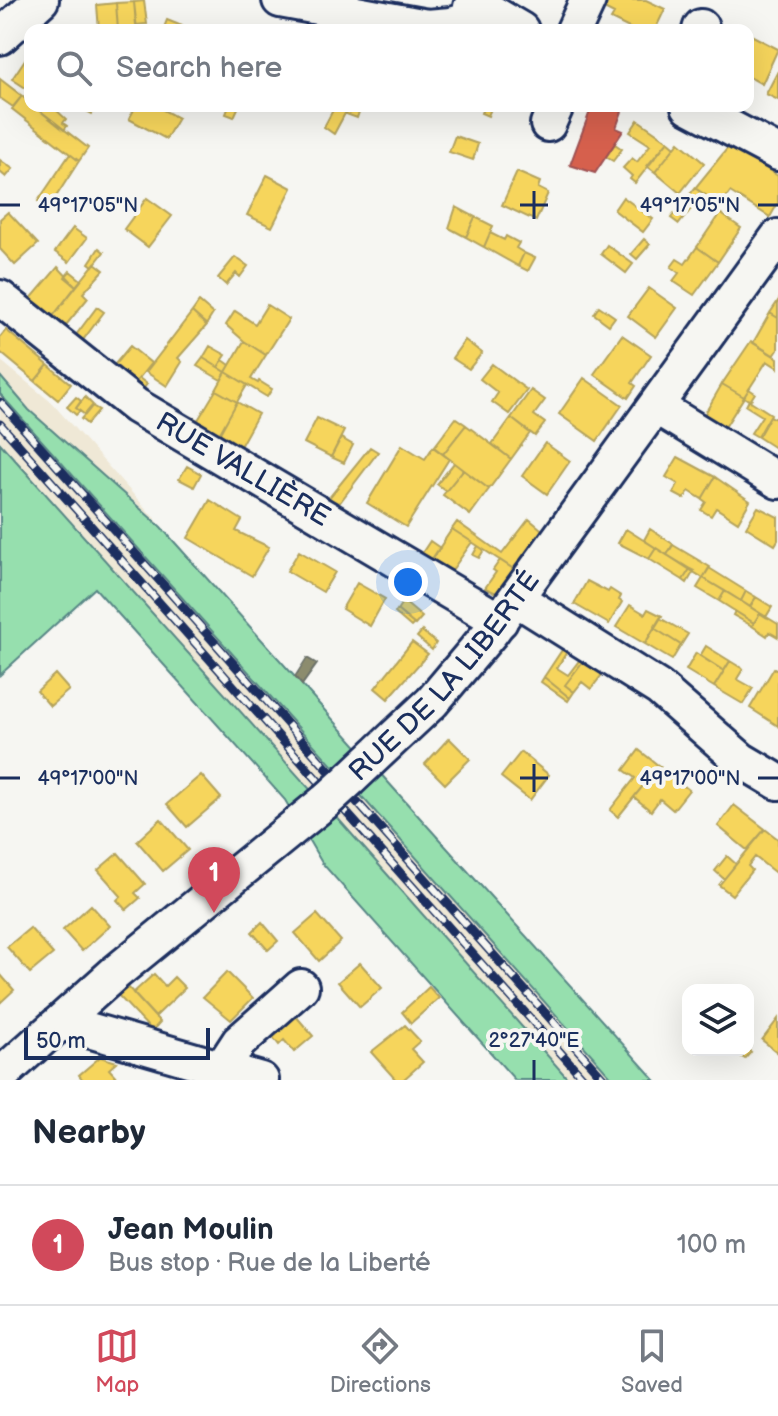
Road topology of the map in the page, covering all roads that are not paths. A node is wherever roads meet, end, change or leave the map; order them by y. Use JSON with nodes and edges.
{"nodes":[{"id":1,"x":41,"y":0,"type":"edge"},
{"id":2,"x":280,"y":0,"type":"edge"},
{"id":3,"x":457,"y":0,"type":"edge"},
{"id":4,"x":588,"y":0,"type":"edge"},
{"id":5,"x":502,"y":14,"type":"edge"},
{"id":6,"x":411,"y":24,"type":"edge"},
{"id":7,"x":456,"y":24,"type":"edge"},
{"id":8,"x":577,"y":24,"type":"edge"},
{"id":9,"x":0,"y":37,"type":"edge"},
{"id":10,"x":700,"y":112,"type":"edge"},
{"id":11,"x":778,"y":153,"type":"edge"},
{"id":12,"x":778,"y":237,"type":"edge"},
{"id":13,"x":0,"y":298,"type":"edge"},
{"id":14,"x":657,"y":407,"type":"junction"},
{"id":15,"x":778,"y":481,"type":"edge"},
{"id":16,"x":509,"y":610,"type":"junction"},
{"id":17,"x":778,"y":782,"type":"edge"},
{"id":18,"x":301,"y":987,"type":"dead end"},
{"id":19,"x":61,"y":1022,"type":"junction"},
{"id":20,"x":34,"y":1064,"type":"edge"},
{"id":21,"x":222,"y":1068,"type":"junction"},
{"id":22,"x":0,"y":1076,"type":"edge"},
{"id":23,"x":261,"y":1080,"type":"edge"}],
"edges":[{"from":1,"to":9,"type":"street"},
{"from":2,"to":6,"type":"street"},
{"from":3,"to":5,"type":"street"},
{"from":4,"to":8,"type":"street"},
{"from":5,"to":7,"type":"street"},
{"from":10,"to":11,"type":"street"},
{"from":12,"to":14,"type":"street","name":"RUE DE LA LIBERTÉ"},
{"from":13,"to":16,"type":"street","name":"RUE VALLIÈRE"},
{"from":14,"to":15,"type":"street"},
{"from":14,"to":16,"type":"street","name":"RUE DE LA LIBERTÉ"},
{"from":16,"to":17,"type":"street","name":"RUE VALLIÈRE"},
{"from":16,"to":19,"type":"street","name":"RUE DE LA LIBERTÉ"},
{"from":18,"to":21,"type":"street"},
{"from":19,"to":20,"type":"street","name":"RUE DE LA LIBERTÉ"},
{"from":19,"to":21,"type":"street"},
{"from":20,"to":22,"type":"street","name":"RUE DE LA LIBERTÉ"},
{"from":21,"to":23,"type":"street"}]}
